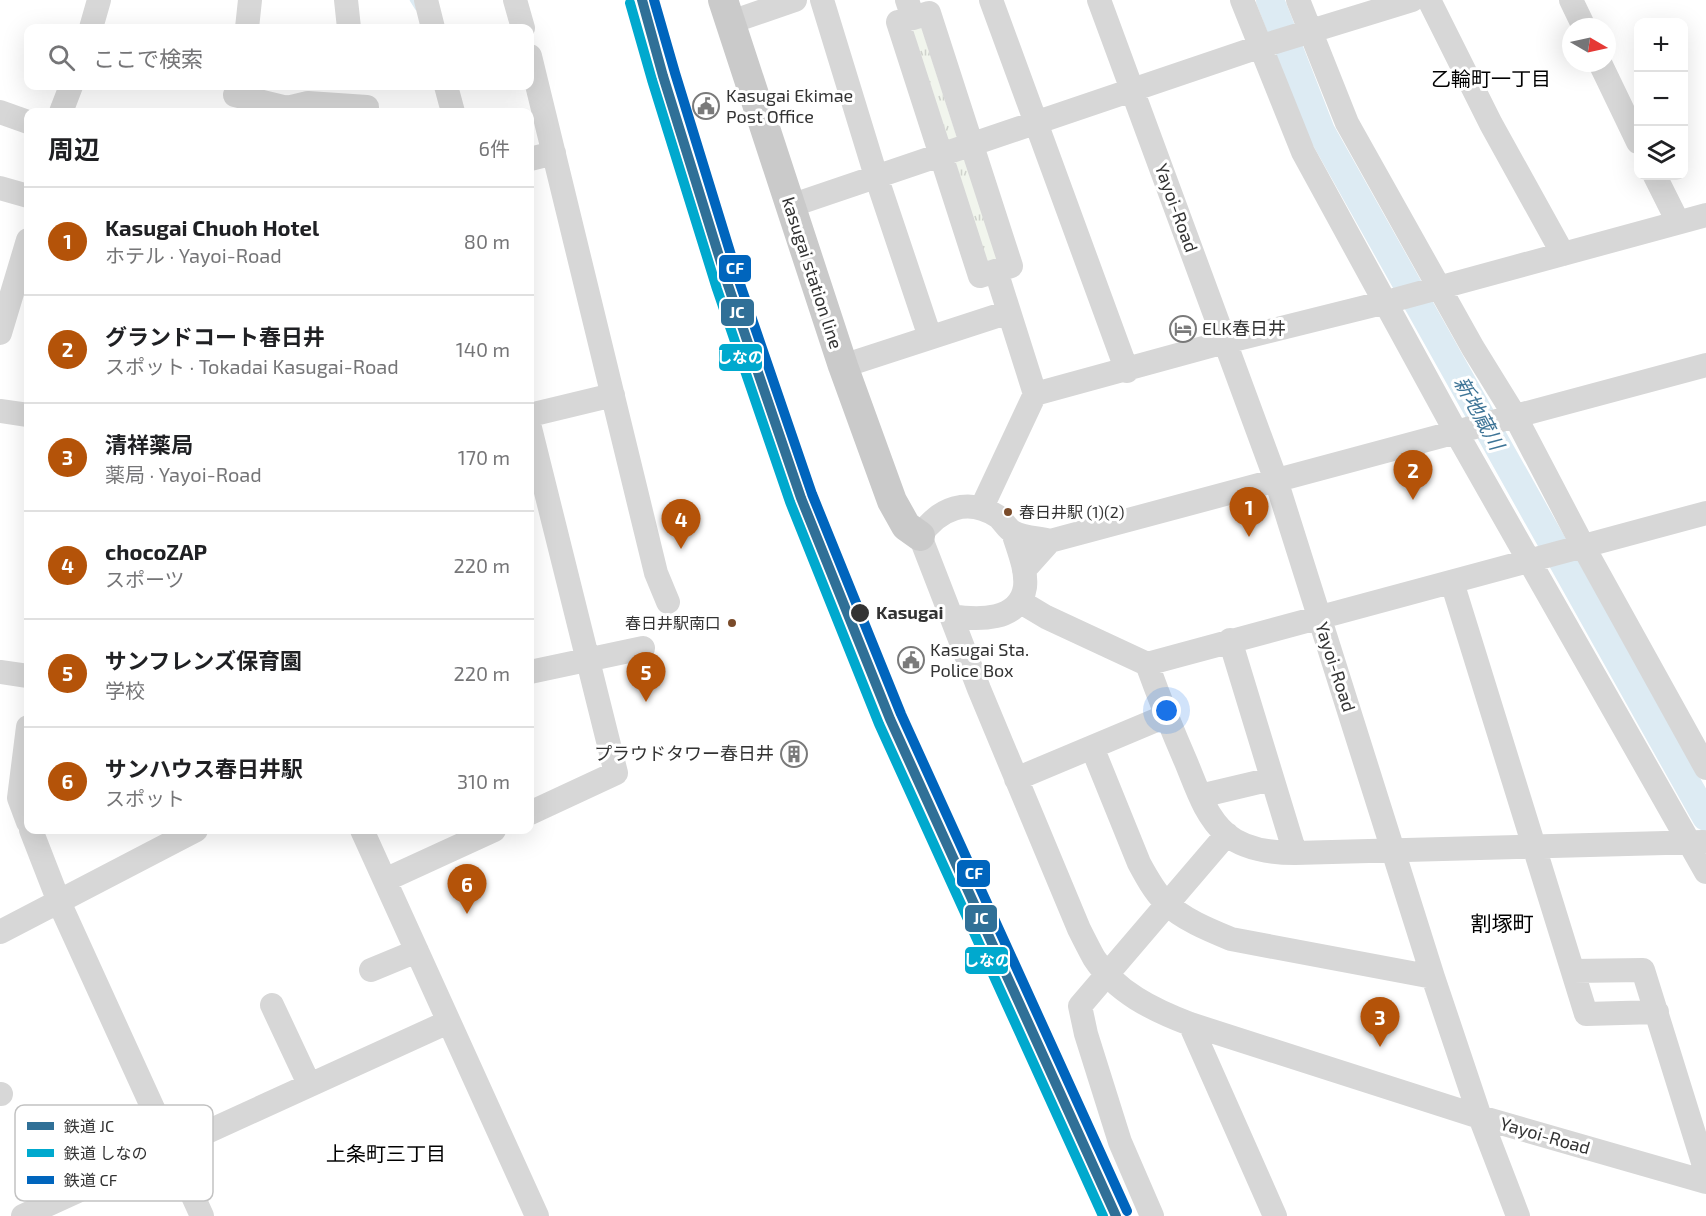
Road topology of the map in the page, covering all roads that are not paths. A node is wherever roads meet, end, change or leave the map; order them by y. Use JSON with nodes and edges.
{"nodes":[{"id":1,"x":99,"y":0,"type":"edge"},
{"id":2,"x":250,"y":0,"type":"edge"},
{"id":3,"x":346,"y":0,"type":"edge"},
{"id":4,"x":426,"y":0,"type":"edge"},
{"id":5,"x":515,"y":0,"type":"edge"},
{"id":6,"x":795,"y":0,"type":"edge"},
{"id":7,"x":822,"y":0,"type":"edge"},
{"id":8,"x":991,"y":0,"type":"edge"},
{"id":9,"x":1099,"y":0,"type":"edge"},
{"id":10,"x":1242,"y":0,"type":"edge"},
{"id":11,"x":1298,"y":0,"type":"edge"},
{"id":12,"x":1412,"y":0,"type":"edge"},
{"id":13,"x":1429,"y":0,"type":"edge"},
{"id":14,"x":1571,"y":0,"type":"edge"},
{"id":15,"x":910,"y":9,"type":"edge"},
{"id":16,"x":727,"y":11,"type":"edge"},
{"id":17,"x":1580,"y":18,"type":"edge"},
{"id":18,"x":92,"y":24,"type":"edge"},
{"id":19,"x":247,"y":24,"type":"edge"},
{"id":20,"x":349,"y":24,"type":"edge"},
{"id":21,"x":432,"y":24,"type":"edge"},
{"id":22,"x":522,"y":24,"type":"edge"},
{"id":23,"x":1307,"y":33,"type":"junction"},
{"id":24,"x":1263,"y":46,"type":"junction"},
{"id":25,"x":534,"y":72,"type":"edge"},
{"id":26,"x":1604,"y":72,"type":"edge"},
{"id":27,"x":69,"y":90,"type":"edge"},
{"id":28,"x":447,"y":90,"type":"edge"},
{"id":29,"x":1132,"y":91,"type":"junction"},
{"id":30,"x":234,"y":98,"type":"edge"},
{"id":31,"x":298,"y":102,"type":"edge"},
{"id":32,"x":365,"y":102,"type":"edge"},
{"id":33,"x":63,"y":108,"type":"edge"},
{"id":34,"x":452,"y":108,"type":"edge"},
{"id":35,"x":0,"y":112,"type":"edge"},
{"id":36,"x":24,"y":121,"type":"edge"},
{"id":37,"x":1037,"y":122,"type":"junction"},
{"id":38,"x":1634,"y":134,"type":"edge"},
{"id":39,"x":972,"y":145,"type":"junction"},
{"id":40,"x":554,"y":153,"type":"junction"},
{"id":41,"x":941,"y":155,"type":"junction"},
{"id":42,"x":534,"y":158,"type":"edge"},
{"id":43,"x":876,"y":176,"type":"junction"},
{"id":44,"x":1657,"y":180,"type":"edge"},
{"id":45,"x":0,"y":188,"type":"edge"},
{"id":46,"x":24,"y":195,"type":"edge"},
{"id":47,"x":790,"y":206,"type":"junction"},
{"id":48,"x":1706,"y":215,"type":"edge"},
{"id":49,"x":1678,"y":222,"type":"junction"},
{"id":50,"x":1563,"y":254,"type":"junction"},
{"id":51,"x":24,"y":270,"type":"edge"},
{"id":52,"x":996,"y":271,"type":"junction"},
{"id":53,"x":1432,"y":289,"type":"junction"},
{"id":54,"x":21,"y":293,"type":"edge"},
{"id":55,"x":1390,"y":301,"type":"junction"},
{"id":56,"x":1009,"y":312,"type":"junction"},
{"id":57,"x":0,"y":333,"type":"edge"},
{"id":58,"x":930,"y":337,"type":"junction"},
{"id":59,"x":1226,"y":342,"type":"junction"},
{"id":60,"x":1706,"y":365,"type":"edge"},
{"id":61,"x":843,"y":366,"type":"junction"},
{"id":62,"x":1127,"y":370,"type":"junction"},
{"id":63,"x":1035,"y":394,"type":"junction"},
{"id":64,"x":613,"y":395,"type":"junction"},
{"id":65,"x":0,"y":411,"type":"edge"},
{"id":66,"x":24,"y":414,"type":"edge"},
{"id":67,"x":534,"y":414,"type":"edge"},
{"id":68,"x":1507,"y":418,"type":"junction"},
{"id":69,"x":1461,"y":431,"type":"junction"},
{"id":70,"x":534,"y":444,"type":"edge"},
{"id":71,"x":1276,"y":480,"type":"junction"},
{"id":72,"x":982,"y":507,"type":"junction"},
{"id":73,"x":1706,"y":513,"type":"edge"},
{"id":74,"x":1013,"y":532,"type":"junction"},
{"id":75,"x":920,"y":536,"type":"junction"},
{"id":76,"x":1050,"y":541,"type":"junction"},
{"id":77,"x":1577,"y":548,"type":"junction"},
{"id":78,"x":1536,"y":559,"type":"junction"},
{"id":79,"x":1024,"y":570,"type":"junction"},
{"id":80,"x":1452,"y":582,"type":"junction"},
{"id":81,"x":668,"y":602,"type":"dead end"},
{"id":82,"x":1021,"y":602,"type":"junction"},
{"id":83,"x":951,"y":616,"type":"junction"},
{"id":84,"x":1319,"y":616,"type":"junction"},
{"id":85,"x":1230,"y":640,"type":"junction"},
{"id":86,"x":643,"y":648,"type":"dead end"},
{"id":87,"x":587,"y":660,"type":"junction"},
{"id":88,"x":1147,"y":664,"type":"junction"},
{"id":89,"x":534,"y":671,"type":"edge"},
{"id":90,"x":0,"y":672,"type":"edge"},
{"id":91,"x":24,"y":675,"type":"edge"},
{"id":92,"x":1167,"y":716,"type":"junction"},
{"id":93,"x":24,"y":743,"type":"edge"},
{"id":94,"x":1092,"y":747,"type":"junction"},
{"id":95,"x":1706,"y":768,"type":"edge"},
{"id":96,"x":1016,"y":779,"type":"junction"},
{"id":97,"x":1272,"y":779,"type":"junction"},
{"id":98,"x":1200,"y":796,"type":"junction"},
{"id":99,"x":10,"y":799,"type":"edge"},
{"id":100,"x":534,"y":811,"type":"edge"},
{"id":101,"x":24,"y":817,"type":"edge"},
{"id":102,"x":34,"y":834,"type":"edge"},
{"id":103,"x":188,"y":834,"type":"edge"},
{"id":104,"x":364,"y":834,"type":"edge"},
{"id":105,"x":485,"y":834,"type":"edge"},
{"id":106,"x":1227,"y":834,"type":"junction"},
{"id":107,"x":1699,"y":842,"type":"edge"},
{"id":108,"x":1533,"y":846,"type":"junction"},
{"id":109,"x":1394,"y":851,"type":"junction"},
{"id":110,"x":1295,"y":853,"type":"junction"},
{"id":111,"x":1706,"y":872,"type":"edge"},
{"id":112,"x":385,"y":880,"type":"junction"},
{"id":113,"x":59,"y":902,"type":"junction"},
{"id":114,"x":1166,"y":903,"type":"junction"},
{"id":115,"x":0,"y":932,"type":"edge"},
{"id":116,"x":417,"y":951,"type":"junction"},
{"id":117,"x":371,"y":970,"type":"dead end"},
{"id":118,"x":1573,"y":971,"type":"junction"},
{"id":119,"x":1106,"y":973,"type":"junction"},
{"id":120,"x":1433,"y":977,"type":"junction"},
{"id":121,"x":272,"y":1005,"type":"dead end"},
{"id":122,"x":1657,"y":1012,"type":"junction"},
{"id":123,"x":448,"y":1022,"type":"junction"},
{"id":124,"x":1190,"y":1024,"type":"junction"},
{"id":125,"x":309,"y":1084,"type":"junction"},
{"id":126,"x":151,"y":1105,"type":"edge"},
{"id":127,"x":1480,"y":1117,"type":"junction"},
{"id":128,"x":213,"y":1129,"type":"edge"},
{"id":129,"x":1706,"y":1172,"type":"edge"},
{"id":130,"x":1706,"y":1182,"type":"edge"},
{"id":131,"x":56,"y":1201,"type":"edge"},
{"id":132,"x":195,"y":1201,"type":"edge"},
{"id":133,"x":23,"y":1216,"type":"edge"},
{"id":134,"x":202,"y":1216,"type":"edge"},
{"id":135,"x":537,"y":1216,"type":"edge"},
{"id":136,"x":1152,"y":1216,"type":"edge"},
{"id":137,"x":1275,"y":1216,"type":"edge"},
{"id":138,"x":1518,"y":1216,"type":"edge"}],
"edges":[{"from":1,"to":18,"type":"street"},
{"from":2,"to":19,"type":"street"},
{"from":3,"to":20,"type":"street"},
{"from":4,"to":21,"type":"street"},
{"from":5,"to":22,"type":"street"},
{"from":6,"to":16,"type":"street"},
{"from":7,"to":43,"type":"street"},
{"from":8,"to":37,"type":"street"},
{"from":9,"to":29,"type":"street","name":"Yayoi-Road"},
{"from":10,"to":24,"type":"street"},
{"from":11,"to":23,"type":"street"},
{"from":12,"to":23,"type":"street"},
{"from":13,"to":50,"type":"street"},
{"from":14,"to":17,"type":"street"},
{"from":15,"to":39,"type":"street"},
{"from":15,"to":41,"type":"street"},
{"from":16,"to":47,"type":"main road","name":"kasugai station line"},
{"from":23,"to":24,"type":"street"},
{"from":23,"to":53,"type":"street"},
{"from":24,"to":29,"type":"street"},
{"from":24,"to":55,"type":"street"},
{"from":25,"to":40,"type":"street"},
{"from":26,"to":38,"type":"street"},
{"from":27,"to":33,"type":"street"},
{"from":28,"to":34,"type":"street"},
{"from":29,"to":37,"type":"street"},
{"from":29,"to":59,"type":"street","name":"Yayoi-Road"},
{"from":30,"to":31,"type":"street"},
{"from":31,"to":32,"type":"street"},
{"from":35,"to":36,"type":"street"},
{"from":37,"to":39,"type":"street"},
{"from":37,"to":62,"type":"street"},
{"from":39,"to":41,"type":"street"},
{"from":39,"to":52,"type":"street"},
{"from":40,"to":42,"type":"street"},
{"from":40,"to":64,"type":"street"},
{"from":41,"to":43,"type":"street"},
{"from":41,"to":52,"type":"street"},
{"from":43,"to":47,"type":"street"},
{"from":43,"to":58,"type":"street"},
{"from":44,"to":49,"type":"street"},
{"from":45,"to":46,"type":"street"},
{"from":47,"to":61,"type":"main road","name":"kasugai station line"},
{"from":48,"to":49,"type":"street"},
{"from":49,"to":50,"type":"street"},
{"from":50,"to":53,"type":"street"},
{"from":51,"to":54,"type":"street"},
{"from":52,"to":56,"type":"street"},
{"from":53,"to":55,"type":"street"},
{"from":53,"to":68,"type":"street"},
{"from":54,"to":57,"type":"street"},
{"from":55,"to":59,"type":"street"},
{"from":55,"to":69,"type":"street"},
{"from":56,"to":58,"type":"street"},
{"from":56,"to":63,"type":"street"},
{"from":58,"to":61,"type":"street"},
{"from":59,"to":62,"type":"street"},
{"from":59,"to":71,"type":"street","name":"Yayoi-Road"},
{"from":60,"to":68,"type":"street"},
{"from":61,"to":75,"type":"main road","name":"kasugai station line"},
{"from":62,"to":63,"type":"street"},
{"from":63,"to":72,"type":"street"},
{"from":64,"to":67,"type":"street"},
{"from":64,"to":81,"type":"street"},
{"from":65,"to":66,"type":"street"},
{"from":68,"to":69,"type":"street"},
{"from":68,"to":77,"type":"street"},
{"from":69,"to":71,"type":"street"},
{"from":69,"to":78,"type":"street"},
{"from":70,"to":87,"type":"street"},
{"from":71,"to":76,"type":"street"},
{"from":71,"to":84,"type":"street","name":"Yayoi-Road"},
{"from":72,"to":74,"type":"street"},
{"from":72,"to":75,"type":"street"},
{"from":73,"to":77,"type":"street"},
{"from":74,"to":76,"type":"street"},
{"from":74,"to":79,"type":"street"},
{"from":75,"to":83,"type":"street"},
{"from":76,"to":79,"type":"street"},
{"from":77,"to":78,"type":"street"},
{"from":77,"to":95,"type":"street"},
{"from":78,"to":80,"type":"street"},
{"from":78,"to":107,"type":"street"},
{"from":79,"to":82,"type":"street"},
{"from":80,"to":84,"type":"street"},
{"from":80,"to":108,"type":"street"},
{"from":82,"to":83,"type":"street"},
{"from":82,"to":88,"type":"street"},
{"from":83,"to":96,"type":"street"},
{"from":84,"to":85,"type":"street"},
{"from":84,"to":109,"type":"street","name":"Yayoi-Road"},
{"from":85,"to":88,"type":"street"},
{"from":85,"to":97,"type":"street"},
{"from":86,"to":87,"type":"street"},
{"from":87,"to":89,"type":"street"},
{"from":87,"to":100,"type":"street"},
{"from":88,"to":92,"type":"street"},
{"from":90,"to":91,"type":"street"},
{"from":92,"to":94,"type":"street"},
{"from":92,"to":98,"type":"street"},
{"from":93,"to":99,"type":"street"},
{"from":94,"to":96,"type":"street"},
{"from":94,"to":114,"type":"street"},
{"from":96,"to":119,"type":"street"},
{"from":97,"to":98,"type":"street"},
{"from":97,"to":110,"type":"street"},
{"from":98,"to":106,"type":"street"},
{"from":99,"to":101,"type":"street"},
{"from":102,"to":113,"type":"street"},
{"from":103,"to":113,"type":"street"},
{"from":104,"to":112,"type":"street"},
{"from":105,"to":112,"type":"street"},
{"from":106,"to":110,"type":"street"},
{"from":106,"to":114,"type":"street"},
{"from":107,"to":108,"type":"street"},
{"from":107,"to":111,"type":"street"},
{"from":108,"to":109,"type":"street"},
{"from":108,"to":118,"type":"street"},
{"from":109,"to":110,"type":"street"},
{"from":109,"to":120,"type":"street","name":"Yayoi-Road"},
{"from":112,"to":116,"type":"street"},
{"from":113,"to":115,"type":"street"},
{"from":113,"to":126,"type":"street"},
{"from":114,"to":119,"type":"street"},
{"from":114,"to":120,"type":"street"},
{"from":116,"to":117,"type":"street"},
{"from":116,"to":123,"type":"street"},
{"from":118,"to":122,"type":"street"},
{"from":118,"to":122,"type":"street"},
{"from":119,"to":124,"type":"street"},
{"from":119,"to":136,"type":"street"},
{"from":120,"to":127,"type":"street","name":"Yayoi-Road"},
{"from":121,"to":125,"type":"street"},
{"from":122,"to":129,"type":"street"},
{"from":123,"to":125,"type":"street"},
{"from":123,"to":135,"type":"street"},
{"from":124,"to":127,"type":"street"},
{"from":124,"to":137,"type":"street"},
{"from":125,"to":128,"type":"street"},
{"from":127,"to":130,"type":"street","name":"Yayoi-Road"},
{"from":127,"to":138,"type":"street"},
{"from":131,"to":133,"type":"street"},
{"from":132,"to":134,"type":"street"}]}
